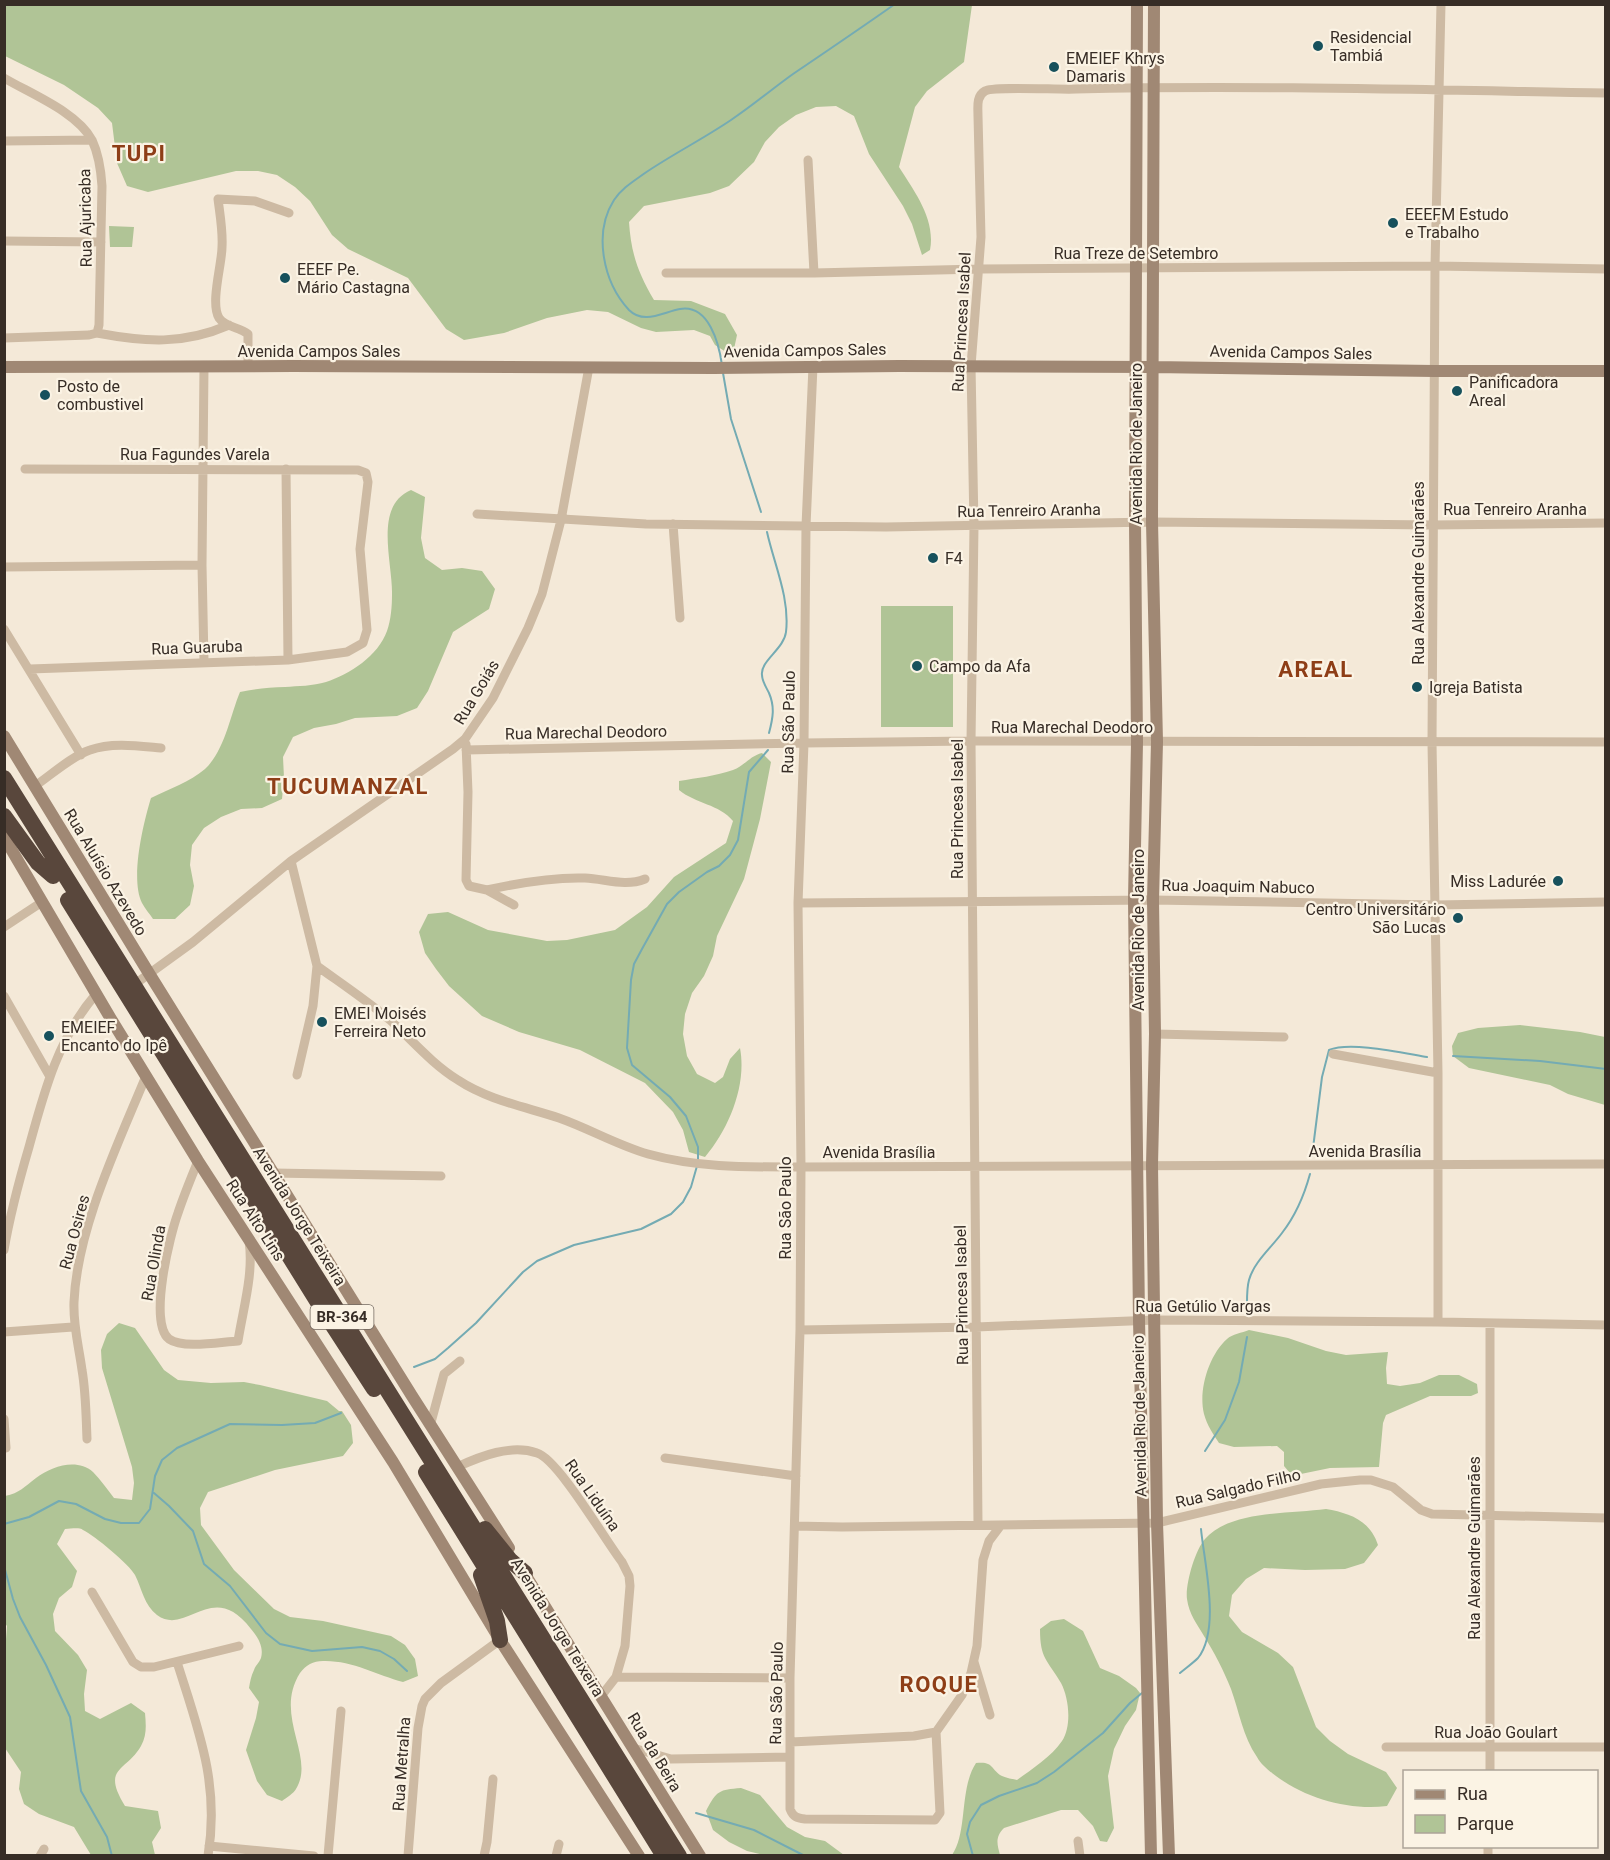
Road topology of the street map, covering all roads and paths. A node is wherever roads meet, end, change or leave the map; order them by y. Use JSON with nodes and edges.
{"nodes":[{"id":1,"x":1137,"y":4,"type":"edge"},
{"id":2,"x":1154,"y":4,"type":"edge"},
{"id":3,"x":1441,"y":4,"type":"edge"},
{"id":4,"x":4,"y":78,"type":"edge"},
{"id":5,"x":1137,"y":88,"type":"junction"},
{"id":6,"x":1154,"y":88,"type":"junction"},
{"id":7,"x":1440,"y":91,"type":"junction"},
{"id":8,"x":1605,"y":93,"type":"edge"},
{"id":9,"x":92,"y":140,"type":"junction"},
{"id":10,"x":4,"y":141,"type":"edge"},
{"id":11,"x":808,"y":160,"type":"dead end"},
{"id":12,"x":289,"y":213,"type":"dead end"},
{"id":13,"x":4,"y":241,"type":"edge"},
{"id":14,"x":102,"y":242,"type":"junction"},
{"id":15,"x":1435,"y":266,"type":"junction"},
{"id":16,"x":1136,"y":268,"type":"junction"},
{"id":17,"x":1605,"y":268,"type":"edge"},
{"id":18,"x":979,"y":269,"type":"junction"},
{"id":19,"x":1152,"y":269,"type":"junction"},
{"id":20,"x":666,"y":273,"type":"dead end"},
{"id":21,"x":814,"y":273,"type":"junction"},
{"id":22,"x":229,"y":325,"type":"junction"},
{"id":23,"x":97,"y":333,"type":"junction"},
{"id":24,"x":4,"y":338,"type":"edge"},
{"id":25,"x":813,"y":366,"type":"junction"},
{"id":26,"x":971,"y":366,"type":"junction"},
{"id":27,"x":4,"y":367,"type":"edge"},
{"id":28,"x":204,"y":367,"type":"junction"},
{"id":29,"x":248,"y":367,"type":"junction"},
{"id":30,"x":589,"y":367,"type":"junction"},
{"id":31,"x":1136,"y":367,"type":"junction"},
{"id":32,"x":1153,"y":367,"type":"junction"},
{"id":33,"x":1605,"y":370,"type":"edge"},
{"id":34,"x":1434,"y":371,"type":"junction"},
{"id":35,"x":204,"y":468,"type":"junction"},
{"id":36,"x":25,"y":469,"type":"dead end"},
{"id":37,"x":286,"y":469,"type":"junction"},
{"id":38,"x":477,"y":514,"type":"dead end"},
{"id":39,"x":561,"y":520,"type":"junction"},
{"id":40,"x":1135,"y":522,"type":"junction"},
{"id":41,"x":1152,"y":522,"type":"junction"},
{"id":42,"x":1605,"y":523,"type":"edge"},
{"id":43,"x":673,"y":524,"type":"junction"},
{"id":44,"x":1433,"y":525,"type":"junction"},
{"id":45,"x":806,"y":526,"type":"junction"},
{"id":46,"x":974,"y":526,"type":"junction"},
{"id":47,"x":202,"y":565,"type":"junction"},
{"id":48,"x":4,"y":567,"type":"edge"},
{"id":49,"x":680,"y":618,"type":"dead end"},
{"id":50,"x":4,"y":629,"type":"edge"},
{"id":51,"x":363,"y":643,"type":"joint"},
{"id":52,"x":288,"y":660,"type":"junction"},
{"id":53,"x":204,"y":661,"type":"junction"},
{"id":54,"x":30,"y":669,"type":"junction"},
{"id":55,"x":4,"y":736,"type":"edge"},
{"id":56,"x":465,"y":739,"type":"junction"},
{"id":57,"x":971,"y":741,"type":"junction"},
{"id":58,"x":1137,"y":742,"type":"junction"},
{"id":59,"x":1157,"y":742,"type":"junction"},
{"id":60,"x":1605,"y":742,"type":"edge"},
{"id":61,"x":804,"y":743,"type":"junction"},
{"id":62,"x":1432,"y":743,"type":"junction"},
{"id":63,"x":161,"y":748,"type":"dead end"},
{"id":64,"x":466,"y":750,"type":"junction"},
{"id":65,"x":81,"y":755,"type":"junction"},
{"id":66,"x":4,"y":778,"type":"edge"},
{"id":67,"x":35,"y":786,"type":"junction"},
{"id":68,"x":4,"y":797,"type":"edge"},
{"id":69,"x":4,"y":816,"type":"edge"},
{"id":70,"x":4,"y":837,"type":"edge"},
{"id":71,"x":291,"y":861,"type":"junction"},
{"id":72,"x":53,"y":876,"type":"junction"},
{"id":73,"x":645,"y":879,"type":"dead end"},
{"id":74,"x":487,"y":890,"type":"junction"},
{"id":75,"x":1134,"y":900,"type":"junction"},
{"id":76,"x":1153,"y":900,"type":"junction"},
{"id":77,"x":972,"y":901,"type":"junction"},
{"id":78,"x":42,"y":902,"type":"junction"},
{"id":79,"x":1605,"y":902,"type":"edge"},
{"id":80,"x":798,"y":903,"type":"junction"},
{"id":81,"x":1435,"y":904,"type":"junction"},
{"id":82,"x":514,"y":906,"type":"dead end"},
{"id":83,"x":4,"y":927,"type":"edge"},
{"id":84,"x":317,"y":966,"type":"junction"},
{"id":85,"x":150,"y":975,"type":"junction"},
{"id":86,"x":135,"y":984,"type":"junction"},
{"id":87,"x":96,"y":994,"type":"junction"},
{"id":88,"x":4,"y":996,"type":"edge"},
{"id":89,"x":1155,"y":1034,"type":"junction"},
{"id":90,"x":1284,"y":1037,"type":"dead end"},
{"id":91,"x":1333,"y":1054,"type":"dead end"},
{"id":92,"x":1438,"y":1073,"type":"junction"},
{"id":93,"x":49,"y":1075,"type":"junction"},
{"id":94,"x":297,"y":1075,"type":"dead end"},
{"id":95,"x":146,"y":1076,"type":"junction"},
{"id":96,"x":198,"y":1161,"type":"junction"},
{"id":97,"x":1605,"y":1164,"type":"edge"},
{"id":98,"x":1137,"y":1165,"type":"junction"},
{"id":99,"x":1152,"y":1165,"type":"junction"},
{"id":100,"x":1438,"y":1166,"type":"junction"},
{"id":101,"x":801,"y":1167,"type":"junction"},
{"id":102,"x":975,"y":1167,"type":"junction"},
{"id":103,"x":274,"y":1173,"type":"junction"},
{"id":104,"x":441,"y":1176,"type":"dead end"},
{"id":105,"x":248,"y":1238,"type":"junction"},
{"id":106,"x":4,"y":1250,"type":"edge"},
{"id":107,"x":1139,"y":1320,"type":"junction"},
{"id":108,"x":1155,"y":1320,"type":"junction"},
{"id":109,"x":1438,"y":1322,"type":"junction"},
{"id":110,"x":1490,"y":1324,"type":"junction"},
{"id":111,"x":1605,"y":1325,"type":"edge"},
{"id":112,"x":74,"y":1327,"type":"junction"},
{"id":113,"x":976,"y":1328,"type":"junction"},
{"id":114,"x":800,"y":1330,"type":"junction"},
{"id":115,"x":4,"y":1332,"type":"edge"},
{"id":116,"x":460,"y":1360,"type":"dead end"},
{"id":117,"x":4,"y":1419,"type":"edge"},
{"id":118,"x":430,"y":1426,"type":"junction"},
{"id":119,"x":87,"y":1439,"type":"dead end"},
{"id":120,"x":6,"y":1448,"type":"edge"},
{"id":121,"x":665,"y":1458,"type":"dead end"},
{"id":122,"x":457,"y":1467,"type":"junction"},
{"id":123,"x":438,"y":1470,"type":"junction"},
{"id":124,"x":796,"y":1476,"type":"junction"},
{"id":125,"x":1490,"y":1516,"type":"junction"},
{"id":126,"x":1605,"y":1518,"type":"edge"},
{"id":127,"x":1144,"y":1523,"type":"junction"},
{"id":128,"x":1157,"y":1523,"type":"junction"},
{"id":129,"x":978,"y":1524,"type":"junction"},
{"id":130,"x":1001,"y":1525,"type":"junction"},
{"id":131,"x":795,"y":1526,"type":"junction"},
{"id":132,"x":474,"y":1551,"type":"junction"},
{"id":133,"x":525,"y":1573,"type":"junction"},
{"id":134,"x":92,"y":1592,"type":"dead end"},
{"id":135,"x":500,"y":1641,"type":"junction"},
{"id":136,"x":239,"y":1646,"type":"dead end"},
{"id":137,"x":177,"y":1662,"type":"junction"},
{"id":138,"x":974,"y":1662,"type":"junction"},
{"id":139,"x":616,"y":1677,"type":"junction"},
{"id":140,"x":790,"y":1678,"type":"junction"},
{"id":141,"x":602,"y":1695,"type":"junction"},
{"id":142,"x":341,"y":1711,"type":"dead end"},
{"id":143,"x":990,"y":1716,"type":"dead end"},
{"id":144,"x":936,"y":1732,"type":"junction"},
{"id":145,"x":791,"y":1742,"type":"junction"},
{"id":146,"x":1386,"y":1747,"type":"dead end"},
{"id":147,"x":1490,"y":1747,"type":"junction"},
{"id":148,"x":1605,"y":1747,"type":"edge"},
{"id":149,"x":633,"y":1748,"type":"junction"},
{"id":150,"x":790,"y":1757,"type":"junction"},
{"id":151,"x":1490,"y":1770,"type":"edge"},
{"id":152,"x":493,"y":1779,"type":"dead end"},
{"id":153,"x":1078,"y":1840,"type":"dead end"},
{"id":154,"x":559,"y":1844,"type":"dead end"},
{"id":155,"x":209,"y":1851,"type":"edge"},
{"id":156,"x":314,"y":1856,"type":"edge"},
{"id":157,"x":328,"y":1856,"type":"edge"},
{"id":158,"x":408,"y":1856,"type":"edge"},
{"id":159,"x":484,"y":1856,"type":"edge"},
{"id":160,"x":556,"y":1856,"type":"edge"},
{"id":161,"x":639,"y":1856,"type":"edge"},
{"id":162,"x":664,"y":1856,"type":"edge"},
{"id":163,"x":679,"y":1856,"type":"edge"},
{"id":164,"x":700,"y":1856,"type":"edge"},
{"id":165,"x":1080,"y":1856,"type":"edge"},
{"id":166,"x":1151,"y":1856,"type":"edge"},
{"id":167,"x":1169,"y":1856,"type":"edge"}],
"edges":[{"from":1,"to":5,"type":"main road","name":"Avenida Rio de Janeiro"},
{"from":2,"to":6,"type":"main road","name":"Avenida Rio de Janeiro"},
{"from":3,"to":7,"type":"street","name":"Rua Alexandre Guimarães"},
{"from":4,"to":9,"type":"street","name":"Rua Ajuricaba"},
{"from":5,"to":6,"type":"street"},
{"from":5,"to":16,"type":"main road","name":"Avenida Rio de Janeiro"},
{"from":5,"to":18,"type":"street","name":"Rua Princesa Isabel"},
{"from":6,"to":7,"type":"street"},
{"from":6,"to":19,"type":"main road","name":"Avenida Rio de Janeiro"},
{"from":7,"to":8,"type":"street"},
{"from":7,"to":15,"type":"street","name":"Rua Alexandre Guimarães"},
{"from":9,"to":10,"type":"street"},
{"from":9,"to":14,"type":"street","name":"Rua Ajuricaba"},
{"from":11,"to":21,"type":"street"},
{"from":12,"to":22,"type":"street"},
{"from":13,"to":14,"type":"street"},
{"from":14,"to":23,"type":"street","name":"Rua Ajuricaba"},
{"from":15,"to":17,"type":"street","name":"Rua Treze de Setembro"},
{"from":15,"to":19,"type":"street","name":"Rua Treze de Setembro"},
{"from":15,"to":34,"type":"street","name":"Rua Alexandre Guimarães"},
{"from":16,"to":18,"type":"street","name":"Rua Treze de Setembro"},
{"from":16,"to":19,"type":"street","name":"Rua Treze de Setembro"},
{"from":16,"to":31,"type":"main road","name":"Avenida Rio de Janeiro"},
{"from":18,"to":21,"type":"street","name":"Rua Treze de Setembro"},
{"from":18,"to":26,"type":"street","name":"Rua Princesa Isabel"},
{"from":19,"to":32,"type":"main road","name":"Avenida Rio de Janeiro"},
{"from":20,"to":21,"type":"street","name":"Rua Treze de Setembro"},
{"from":22,"to":23,"type":"street"},
{"from":22,"to":29,"type":"street"},
{"from":23,"to":24,"type":"street"},
{"from":25,"to":26,"type":"main road","name":"Avenida Campos Sales"},
{"from":25,"to":30,"type":"main road","name":"Avenida Campos Sales"},
{"from":25,"to":45,"type":"street","name":"Rua São Paulo"},
{"from":26,"to":31,"type":"main road","name":"Avenida Campos Sales"},
{"from":26,"to":46,"type":"street","name":"Rua Princesa Isabel"},
{"from":27,"to":28,"type":"main road","name":"Avenida Campos Sales"},
{"from":28,"to":29,"type":"main road","name":"Avenida Campos Sales"},
{"from":28,"to":35,"type":"street"},
{"from":29,"to":30,"type":"main road","name":"Avenida Campos Sales"},
{"from":30,"to":39,"type":"street","name":"Rua Goiás"},
{"from":31,"to":32,"type":"main road","name":"Avenida Campos Sales"},
{"from":31,"to":40,"type":"main road","name":"Avenida Rio de Janeiro"},
{"from":32,"to":34,"type":"main road","name":"Avenida Campos Sales"},
{"from":32,"to":41,"type":"main road","name":"Avenida Rio de Janeiro"},
{"from":33,"to":34,"type":"main road","name":"Avenida Campos Sales"},
{"from":34,"to":44,"type":"street","name":"Rua Alexandre Guimarães"},
{"from":35,"to":36,"type":"street","name":"Rua Fagundes Varela"},
{"from":35,"to":37,"type":"street","name":"Rua Fagundes Varela"},
{"from":35,"to":47,"type":"street"},
{"from":37,"to":51,"type":"street","name":"Rua Fagundes Varela"},
{"from":37,"to":52,"type":"street"},
{"from":38,"to":39,"type":"street","name":"Rua Tenreiro Aranha"},
{"from":39,"to":43,"type":"street","name":"Rua Tenreiro Aranha"},
{"from":39,"to":56,"type":"street","name":"Rua Goiás"},
{"from":40,"to":41,"type":"street","name":"Rua Tenreiro Aranha"},
{"from":40,"to":46,"type":"street","name":"Rua Tenreiro Aranha"},
{"from":40,"to":58,"type":"main road","name":"Avenida Rio de Janeiro"},
{"from":41,"to":44,"type":"street","name":"Rua Tenreiro Aranha"},
{"from":41,"to":59,"type":"main road","name":"Avenida Rio de Janeiro"},
{"from":42,"to":44,"type":"street","name":"Rua Tenreiro Aranha"},
{"from":43,"to":45,"type":"street","name":"Rua Tenreiro Aranha"},
{"from":43,"to":49,"type":"street"},
{"from":44,"to":62,"type":"street","name":"Rua Alexandre Guimarães"},
{"from":45,"to":46,"type":"street","name":"Rua Tenreiro Aranha"},
{"from":45,"to":61,"type":"street","name":"Rua São Paulo"},
{"from":46,"to":57,"type":"street","name":"Rua Princesa Isabel"},
{"from":47,"to":48,"type":"street"},
{"from":47,"to":53,"type":"street"},
{"from":50,"to":54,"type":"street"},
{"from":51,"to":52,"type":"street","name":"Rua Guaruba"},
{"from":52,"to":53,"type":"street","name":"Rua Guaruba"},
{"from":53,"to":54,"type":"street","name":"Rua Guaruba"},
{"from":54,"to":65,"type":"street"},
{"from":55,"to":67,"type":"main road","name":"Rua Aluísio Azevedo"},
{"from":56,"to":64,"type":"street"},
{"from":56,"to":71,"type":"street","name":"Rua Goiás"},
{"from":57,"to":58,"type":"street","name":"Rua Marechal Deodoro"},
{"from":57,"to":61,"type":"street","name":"Rua Marechal Deodoro"},
{"from":57,"to":77,"type":"street","name":"Rua Princesa Isabel"},
{"from":58,"to":59,"type":"street","name":"Rua Marechal Deodoro"},
{"from":58,"to":75,"type":"main road","name":"Avenida Rio de Janeiro"},
{"from":59,"to":62,"type":"street","name":"Rua Marechal Deodoro"},
{"from":59,"to":76,"type":"main road","name":"Avenida Rio de Janeiro"},
{"from":60,"to":62,"type":"street","name":"Rua Marechal Deodoro"},
{"from":61,"to":64,"type":"street","name":"Rua Marechal Deodoro"},
{"from":61,"to":80,"type":"street","name":"Rua São Paulo"},
{"from":62,"to":81,"type":"street","name":"Rua Alexandre Guimarães"},
{"from":63,"to":65,"type":"street"},
{"from":64,"to":74,"type":"street"},
{"from":65,"to":67,"type":"street"},
{"from":66,"to":86,"type":"highway","name":"Avenida Jorge Teixeira","number":"BR-364"},
{"from":67,"to":85,"type":"main road","name":"Rua Aluísio Azevedo"},
{"from":68,"to":72,"type":"highway","name":"Avenida Jorge Teixeira","number":"BR-364"},
{"from":69,"to":72,"type":"highway"},
{"from":70,"to":78,"type":"main road","name":"Rua Alto Lins"},
{"from":71,"to":84,"type":"street"},
{"from":71,"to":85,"type":"street","name":"Rua Goiás"},
{"from":72,"to":132,"type":"highway","name":"Avenida Jorge Teixeira","number":"BR-364"},
{"from":73,"to":74,"type":"street"},
{"from":74,"to":82,"type":"street"},
{"from":75,"to":76,"type":"street","name":"Rua Joaquim Nabuco"},
{"from":75,"to":77,"type":"street","name":"Rua Joaquim Nabuco"},
{"from":75,"to":98,"type":"main road","name":"Avenida Rio de Janeiro"},
{"from":76,"to":81,"type":"street","name":"Rua Joaquim Nabuco"},
{"from":76,"to":89,"type":"main road","name":"Avenida Rio de Janeiro"},
{"from":77,"to":80,"type":"street","name":"Rua Joaquim Nabuco"},
{"from":77,"to":102,"type":"street","name":"Rua Princesa Isabel"},
{"from":78,"to":83,"type":"street"},
{"from":78,"to":87,"type":"main road","name":"Rua Alto Lins"},
{"from":79,"to":81,"type":"street","name":"Rua Joaquim Nabuco"},
{"from":80,"to":101,"type":"street","name":"Rua São Paulo"},
{"from":81,"to":92,"type":"street","name":"Rua Alexandre Guimarães"},
{"from":84,"to":94,"type":"street"},
{"from":84,"to":101,"type":"street","name":"Avenida Brasília"},
{"from":85,"to":86,"type":"street","name":"Rua Goiás"},
{"from":85,"to":103,"type":"main road","name":"Rua Aluísio Azevedo"},
{"from":86,"to":123,"type":"highway","name":"Avenida Jorge Teixeira","number":"BR-364"},
{"from":87,"to":93,"type":"street"},
{"from":87,"to":95,"type":"main road","name":"Rua Alto Lins"},
{"from":88,"to":93,"type":"street"},
{"from":89,"to":90,"type":"street"},
{"from":89,"to":99,"type":"main road","name":"Avenida Rio de Janeiro"},
{"from":91,"to":92,"type":"street"},
{"from":92,"to":100,"type":"street","name":"Rua Alexandre Guimarães"},
{"from":93,"to":106,"type":"street"},
{"from":95,"to":96,"type":"main road","name":"Rua Alto Lins"},
{"from":95,"to":112,"type":"street","name":"Rua Osires"},
{"from":96,"to":105,"type":"main road","name":"Rua Alto Lins"},
{"from":96,"to":105,"type":"street","name":"Rua Olinda"},
{"from":97,"to":100,"type":"street","name":"Avenida Brasília"},
{"from":98,"to":99,"type":"street","name":"Avenida Brasília"},
{"from":98,"to":102,"type":"street","name":"Avenida Brasília"},
{"from":98,"to":107,"type":"main road","name":"Avenida Rio de Janeiro"},
{"from":99,"to":100,"type":"street","name":"Avenida Brasília"},
{"from":99,"to":108,"type":"main road","name":"Avenida Rio de Janeiro"},
{"from":100,"to":109,"type":"street","name":"Rua Alexandre Guimarães"},
{"from":101,"to":102,"type":"street","name":"Avenida Brasília"},
{"from":101,"to":114,"type":"street","name":"Rua São Paulo"},
{"from":102,"to":113,"type":"street","name":"Rua Princesa Isabel"},
{"from":103,"to":104,"type":"street"},
{"from":103,"to":118,"type":"main road","name":"Rua da Beira"},
{"from":105,"to":135,"type":"main road","name":"Rua Alto Lins"},
{"from":107,"to":108,"type":"street","name":"Rua Getúlio Vargas"},
{"from":107,"to":113,"type":"street","name":"Rua Getúlio Vargas"},
{"from":107,"to":127,"type":"main road","name":"Avenida Rio de Janeiro"},
{"from":108,"to":109,"type":"street","name":"Rua Getúlio Vargas"},
{"from":108,"to":128,"type":"main road","name":"Avenida Rio de Janeiro"},
{"from":109,"to":110,"type":"street","name":"Rua Getúlio Vargas"},
{"from":110,"to":111,"type":"street","name":"Rua Getúlio Vargas"},
{"from":110,"to":125,"type":"street","name":"Rua Alexandre Guimarães"},
{"from":112,"to":115,"type":"street"},
{"from":112,"to":119,"type":"street","name":"Rua Osires"},
{"from":113,"to":114,"type":"street","name":"Rua Getúlio Vargas"},
{"from":113,"to":129,"type":"street","name":"Rua Princesa Isabel"},
{"from":114,"to":124,"type":"street","name":"Rua São Paulo"},
{"from":116,"to":118,"type":"street"},
{"from":117,"to":120,"type":"street"},
{"from":118,"to":122,"type":"main road","name":"Rua da Beira"},
{"from":121,"to":124,"type":"street"},
{"from":122,"to":133,"type":"main road","name":"Rua da Beira"},
{"from":122,"to":139,"type":"street","name":"Rua Liduína"},
{"from":123,"to":133,"type":"highway"},
{"from":123,"to":163,"type":"highway","name":"Avenida Jorge Teixeira","number":"BR-364"},
{"from":124,"to":131,"type":"street","name":"Rua São Paulo"},
{"from":125,"to":126,"type":"street","name":"Rua Salgado Filho"},
{"from":125,"to":128,"type":"street","name":"Rua Salgado Filho"},
{"from":125,"to":147,"type":"street","name":"Rua Alexandre Guimarães"},
{"from":127,"to":128,"type":"street","name":"Rua Salgado Filho"},
{"from":127,"to":130,"type":"street","name":"Rua Salgado Filho"},
{"from":127,"to":166,"type":"main road","name":"Avenida Rio de Janeiro"},
{"from":128,"to":167,"type":"main road","name":"Avenida Rio de Janeiro"},
{"from":129,"to":130,"type":"street","name":"Rua Salgado Filho"},
{"from":129,"to":131,"type":"street","name":"Rua Salgado Filho"},
{"from":130,"to":138,"type":"street"},
{"from":131,"to":140,"type":"street","name":"Rua São Paulo"},
{"from":132,"to":135,"type":"highway"},
{"from":132,"to":162,"type":"highway","name":"Avenida Jorge Teixeira","number":"BR-364"},
{"from":133,"to":141,"type":"main road","name":"Rua da Beira"},
{"from":134,"to":137,"type":"street"},
{"from":135,"to":158,"type":"street","name":"Rua Metralha"},
{"from":135,"to":161,"type":"main road"},
{"from":136,"to":137,"type":"street"},
{"from":137,"to":155,"type":"street"},
{"from":138,"to":143,"type":"street"},
{"from":138,"to":144,"type":"street"},
{"from":139,"to":140,"type":"street"},
{"from":139,"to":141,"type":"street"},
{"from":140,"to":145,"type":"street","name":"Rua São Paulo"},
{"from":141,"to":149,"type":"main road","name":"Rua da Beira"},
{"from":142,"to":157,"type":"street"},
{"from":144,"to":145,"type":"street"},
{"from":144,"to":150,"type":"street","name":"Rua São Paulo"},
{"from":145,"to":150,"type":"street","name":"Rua São Paulo"},
{"from":146,"to":147,"type":"street","name":"Rua João Goulart"},
{"from":147,"to":148,"type":"street","name":"Rua João Goulart"},
{"from":147,"to":151,"type":"street","name":"Rua Alexandre Guimarães"},
{"from":149,"to":150,"type":"street"},
{"from":149,"to":164,"type":"main road","name":"Rua da Beira"},
{"from":152,"to":159,"type":"street"},
{"from":153,"to":165,"type":"street"},
{"from":154,"to":160,"type":"street"},
{"from":155,"to":156,"type":"street"}]}
